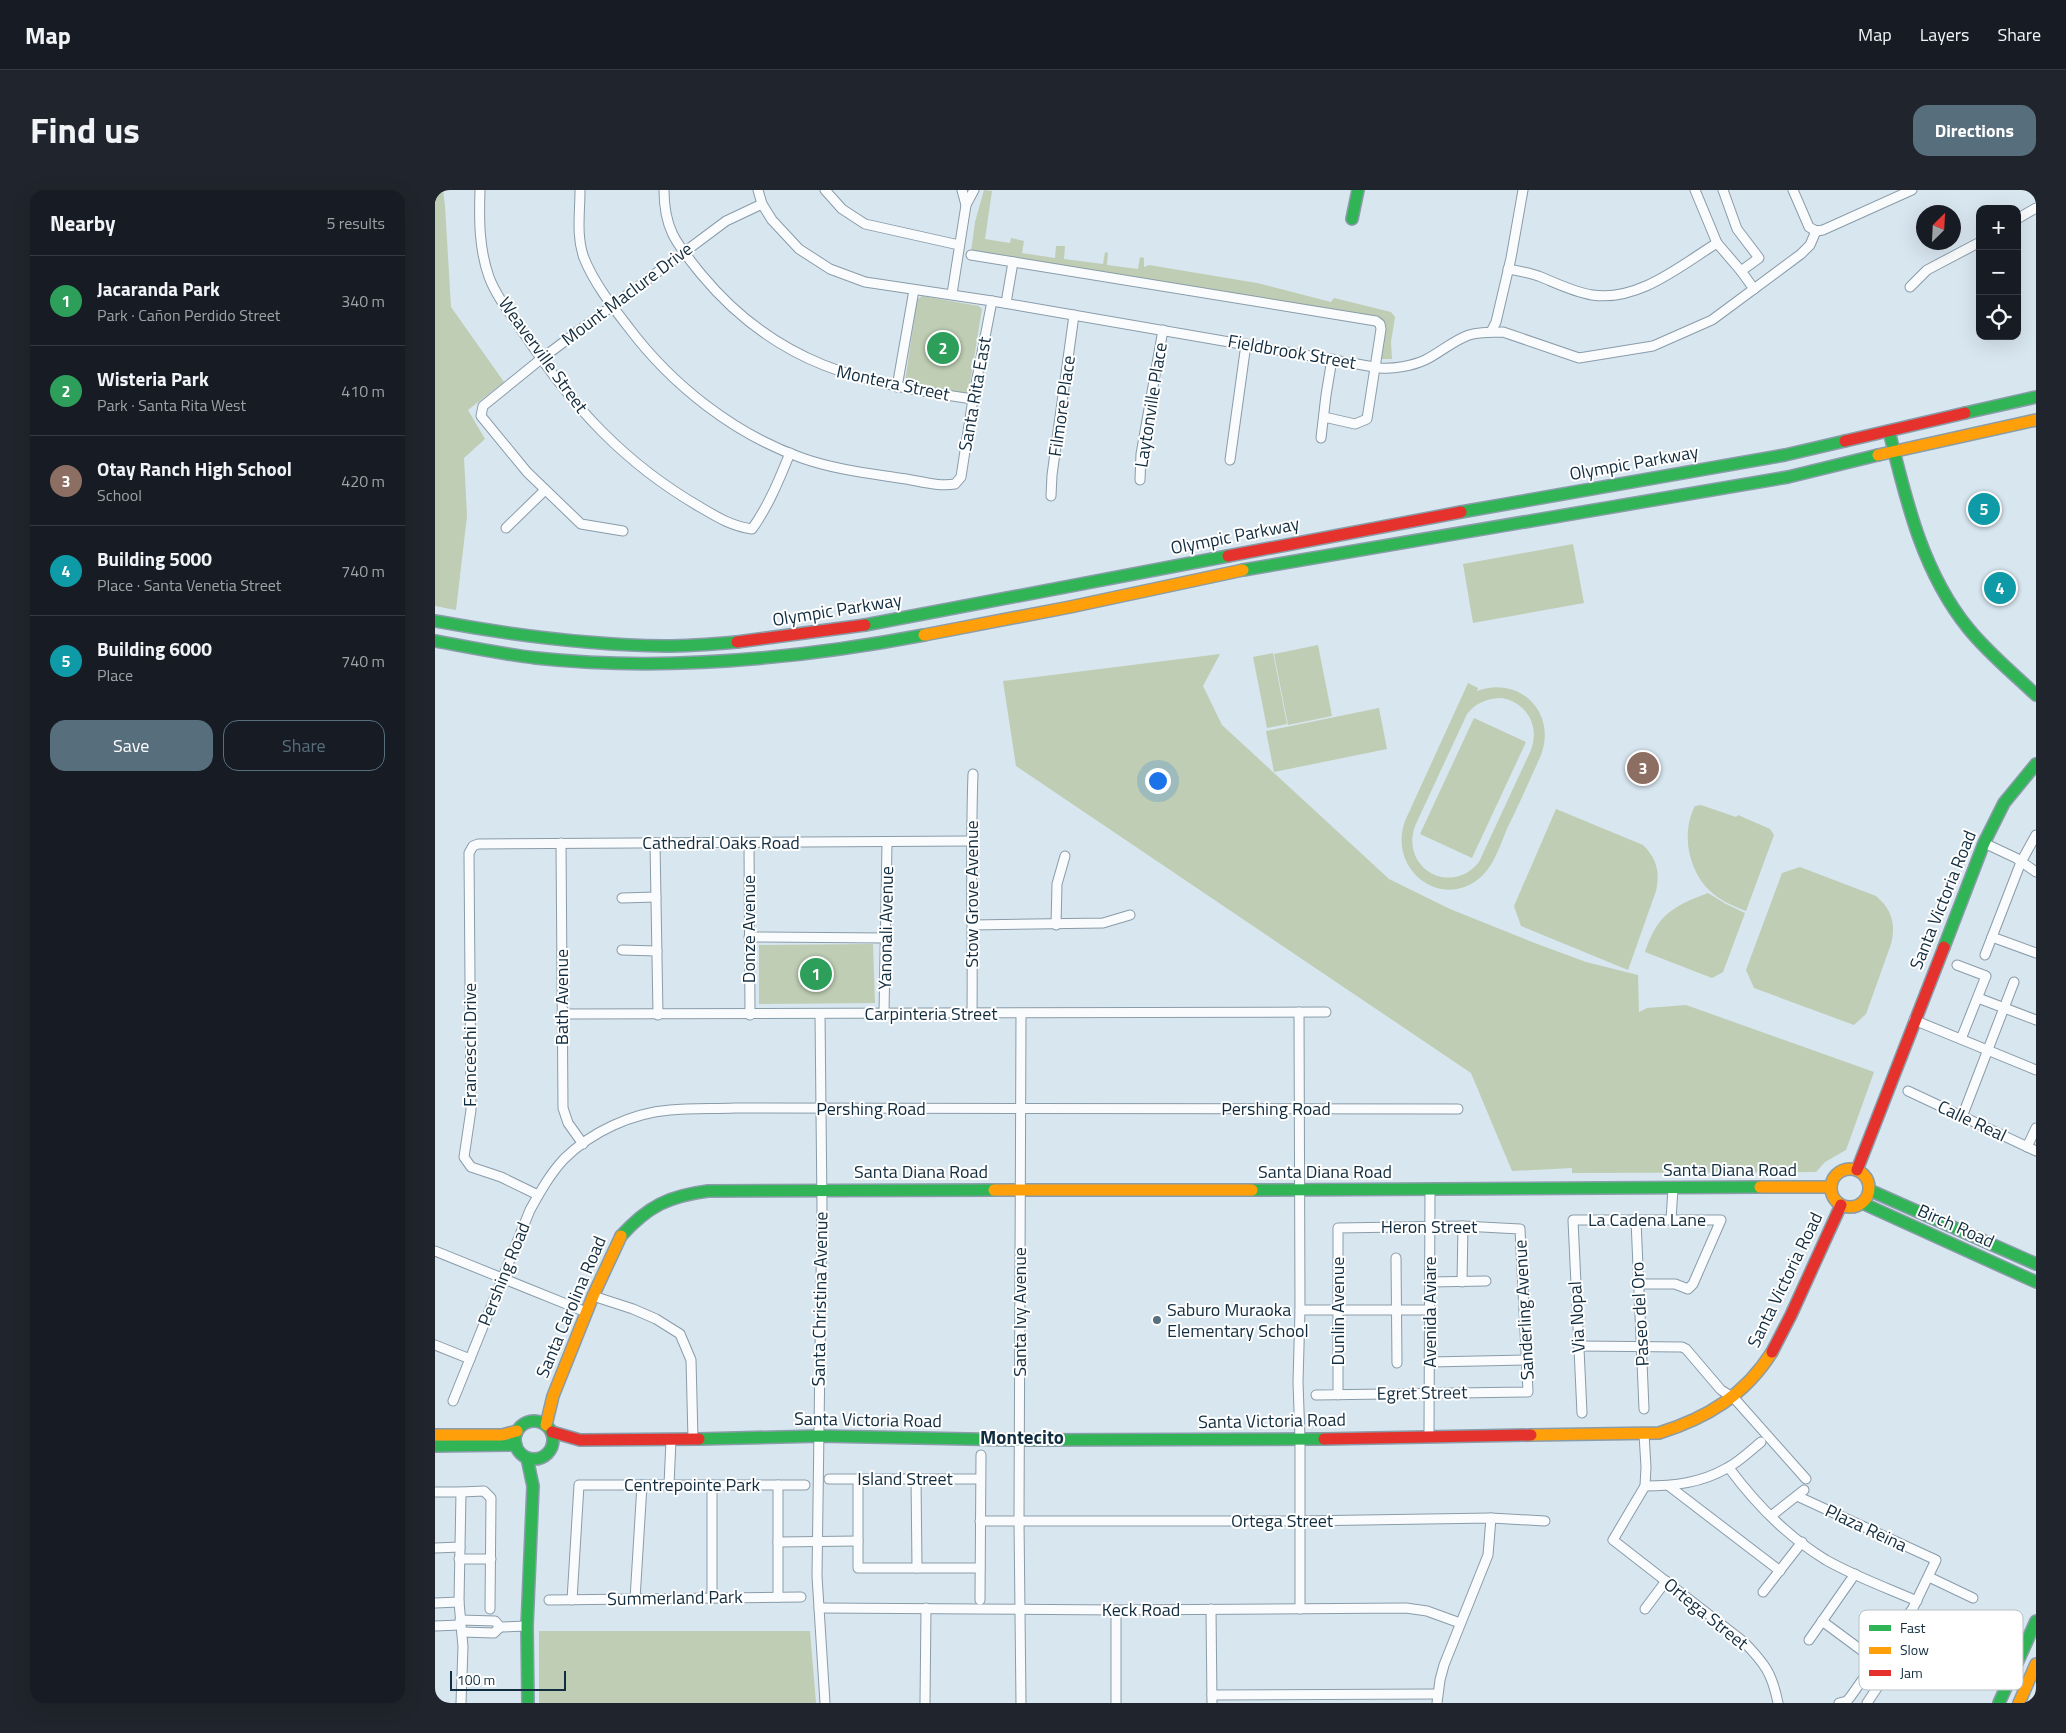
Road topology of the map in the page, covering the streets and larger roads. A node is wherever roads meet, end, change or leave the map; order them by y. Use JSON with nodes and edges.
{"nodes":[{"id":1,"x":480,"y":190,"type":"edge"},
{"id":2,"x":580,"y":190,"type":"edge"},
{"id":3,"x":664,"y":190,"type":"edge"},
{"id":4,"x":758,"y":190,"type":"edge"},
{"id":5,"x":825,"y":190,"type":"edge"},
{"id":6,"x":962,"y":190,"type":"edge"},
{"id":7,"x":974,"y":190,"type":"edge"},
{"id":8,"x":1358,"y":190,"type":"edge"},
{"id":9,"x":1523,"y":190,"type":"edge"},
{"id":10,"x":1695,"y":190,"type":"edge"},
{"id":11,"x":1723,"y":190,"type":"edge"},
{"id":12,"x":1793,"y":190,"type":"edge"},
{"id":13,"x":1912,"y":190,"type":"edge"},
{"id":14,"x":762,"y":204,"type":"junction"},
{"id":15,"x":966,"y":205,"type":"junction"},
{"id":16,"x":2036,"y":208,"type":"edge"},
{"id":17,"x":2021,"y":217,"type":"edge"},
{"id":18,"x":1352,"y":219,"type":"dead end"},
{"id":19,"x":1816,"y":231,"type":"junction"},
{"id":20,"x":1717,"y":244,"type":"junction"},
{"id":21,"x":1976,"y":244,"type":"edge"},
{"id":22,"x":959,"y":245,"type":"junction"},
{"id":23,"x":684,"y":252,"type":"junction"},
{"id":24,"x":971,"y":255,"type":"dead end"},
{"id":25,"x":1013,"y":262,"type":"junction"},
{"id":26,"x":1508,"y":269,"type":"junction"},
{"id":27,"x":1741,"y":271,"type":"junction"},
{"id":28,"x":1910,"y":287,"type":"dead end"},
{"id":29,"x":1754,"y":289,"type":"junction"},
{"id":30,"x":914,"y":290,"type":"junction"},
{"id":31,"x":952,"y":294,"type":"junction"},
{"id":32,"x":992,"y":301,"type":"junction"},
{"id":33,"x":1006,"y":303,"type":"junction"},
{"id":34,"x":612,"y":307,"type":"junction"},
{"id":35,"x":1075,"y":315,"type":"junction"},
{"id":36,"x":1163,"y":330,"type":"junction"},
{"id":37,"x":1491,"y":332,"type":"junction"},
{"id":38,"x":1246,"y":344,"type":"junction"},
{"id":39,"x":541,"y":359,"type":"junction"},
{"id":40,"x":1333,"y":359,"type":"junction"},
{"id":41,"x":1374,"y":366,"type":"junction"},
{"id":42,"x":897,"y":387,"type":"junction"},
{"id":43,"x":2036,"y":397,"type":"edge"},
{"id":44,"x":973,"y":399,"type":"junction"},
{"id":45,"x":1324,"y":417,"type":"junction"},
{"id":46,"x":2036,"y":420,"type":"edge"},
{"id":47,"x":1889,"y":431,"type":"junction"},
{"id":48,"x":1321,"y":438,"type":"dead end"},
{"id":49,"x":1894,"y":451,"type":"junction"},
{"id":50,"x":790,"y":453,"type":"junction"},
{"id":51,"x":1231,"y":460,"type":"dead end"},
{"id":52,"x":1140,"y":480,"type":"dead end"},
{"id":53,"x":544,"y":490,"type":"junction"},
{"id":54,"x":1051,"y":496,"type":"dead end"},
{"id":55,"x":1424,"y":518,"type":"junction"},
{"id":56,"x":506,"y":528,"type":"dead end"},
{"id":57,"x":623,"y":531,"type":"dead end"},
{"id":58,"x":1429,"y":538,"type":"junction"},
{"id":59,"x":435,"y":620,"type":"edge"},
{"id":60,"x":435,"y":641,"type":"edge"},
{"id":61,"x":2036,"y":695,"type":"edge"},
{"id":62,"x":2036,"y":764,"type":"edge"},
{"id":63,"x":973,"y":774,"type":"dead end"},
{"id":64,"x":2036,"y":835,"type":"edge"},
{"id":65,"x":971,"y":841,"type":"junction"},
{"id":66,"x":561,"y":843,"type":"junction"},
{"id":67,"x":655,"y":843,"type":"junction"},
{"id":68,"x":749,"y":843,"type":"junction"},
{"id":69,"x":887,"y":843,"type":"junction"},
{"id":70,"x":1984,"y":843,"type":"junction"},
{"id":71,"x":473,"y":846,"type":"joint"},
{"id":72,"x":1065,"y":856,"type":"dead end"},
{"id":73,"x":2021,"y":862,"type":"junction"},
{"id":74,"x":2036,"y":872,"type":"edge"},
{"id":75,"x":656,"y":897,"type":"junction"},
{"id":76,"x":622,"y":898,"type":"dead end"},
{"id":77,"x":1130,"y":915,"type":"dead end"},
{"id":78,"x":1056,"y":925,"type":"junction"},
{"id":79,"x":973,"y":926,"type":"junction"},
{"id":80,"x":749,"y":937,"type":"junction"},
{"id":81,"x":1992,"y":937,"type":"junction"},
{"id":82,"x":886,"y":938,"type":"junction"},
{"id":83,"x":622,"y":950,"type":"dead end"},
{"id":84,"x":657,"y":951,"type":"junction"},
{"id":85,"x":2036,"y":953,"type":"edge"},
{"id":86,"x":1985,"y":955,"type":"dead end"},
{"id":87,"x":1957,"y":965,"type":"dead end"},
{"id":88,"x":2014,"y":982,"type":"dead end"},
{"id":89,"x":1978,"y":998,"type":"junction"},
{"id":90,"x":2004,"y":1008,"type":"junction"},
{"id":91,"x":1299,"y":1012,"type":"junction"},
{"id":92,"x":1326,"y":1012,"type":"dead end"},
{"id":93,"x":885,"y":1013,"type":"junction"},
{"id":94,"x":563,"y":1014,"type":"junction"},
{"id":95,"x":820,"y":1014,"type":"junction"},
{"id":96,"x":972,"y":1014,"type":"junction"},
{"id":97,"x":1021,"y":1014,"type":"junction"},
{"id":98,"x":657,"y":1015,"type":"junction"},
{"id":99,"x":750,"y":1015,"type":"junction"},
{"id":100,"x":1914,"y":1020,"type":"junction"},
{"id":101,"x":2036,"y":1020,"type":"edge"},
{"id":102,"x":1961,"y":1039,"type":"junction"},
{"id":103,"x":1988,"y":1050,"type":"junction"},
{"id":104,"x":2036,"y":1070,"type":"edge"},
{"id":105,"x":1908,"y":1091,"type":"dead end"},
{"id":106,"x":1020,"y":1108,"type":"junction"},
{"id":107,"x":1458,"y":1108,"type":"dead end"},
{"id":108,"x":819,"y":1109,"type":"junction"},
{"id":109,"x":1299,"y":1109,"type":"junction"},
{"id":110,"x":1962,"y":1117,"type":"junction"},
{"id":111,"x":2036,"y":1128,"type":"edge"},
{"id":112,"x":583,"y":1144,"type":"junction"},
{"id":113,"x":2032,"y":1149,"type":"edge"},
{"id":114,"x":1857,"y":1170,"type":"junction"},
{"id":115,"x":1831,"y":1187,"type":"junction"},
{"id":116,"x":1673,"y":1188,"type":"junction"},
{"id":117,"x":820,"y":1190,"type":"junction"},
{"id":118,"x":1020,"y":1190,"type":"junction"},
{"id":119,"x":1299,"y":1190,"type":"junction"},
{"id":120,"x":1430,"y":1190,"type":"junction"},
{"id":121,"x":1869,"y":1190,"type":"junction"},
{"id":122,"x":538,"y":1195,"type":"junction"},
{"id":123,"x":1862,"y":1203,"type":"junction"},
{"id":124,"x":1841,"y":1205,"type":"junction"},
{"id":125,"x":1573,"y":1220,"type":"joint"},
{"id":126,"x":1636,"y":1220,"type":"junction"},
{"id":127,"x":1671,"y":1220,"type":"junction"},
{"id":128,"x":1463,"y":1226,"type":"junction"},
{"id":129,"x":1430,"y":1227,"type":"junction"},
{"id":130,"x":1338,"y":1228,"type":"joint"},
{"id":131,"x":1520,"y":1229,"type":"joint"},
{"id":132,"x":1982,"y":1240,"type":"junction"},
{"id":133,"x":435,"y":1251,"type":"edge"},
{"id":134,"x":1976,"y":1254,"type":"junction"},
{"id":135,"x":1396,"y":1258,"type":"dead end"},
{"id":136,"x":2036,"y":1264,"type":"edge"},
{"id":137,"x":503,"y":1278,"type":"junction"},
{"id":138,"x":1430,"y":1282,"type":"junction"},
{"id":139,"x":1462,"y":1282,"type":"junction"},
{"id":140,"x":1486,"y":1282,"type":"dead end"},
{"id":141,"x":2036,"y":1282,"type":"edge"},
{"id":142,"x":1639,"y":1284,"type":"junction"},
{"id":143,"x":593,"y":1296,"type":"junction"},
{"id":144,"x":1300,"y":1310,"type":"junction"},
{"id":145,"x":1338,"y":1310,"type":"junction"},
{"id":146,"x":1396,"y":1310,"type":"junction"},
{"id":147,"x":1430,"y":1310,"type":"junction"},
{"id":148,"x":586,"y":1312,"type":"junction"},
{"id":149,"x":435,"y":1345,"type":"edge"},
{"id":150,"x":1579,"y":1346,"type":"junction"},
{"id":151,"x":1642,"y":1348,"type":"junction"},
{"id":152,"x":470,"y":1359,"type":"junction"},
{"id":153,"x":1527,"y":1360,"type":"junction"},
{"id":154,"x":1430,"y":1362,"type":"junction"},
{"id":155,"x":1397,"y":1363,"type":"dead end"},
{"id":156,"x":1528,"y":1392,"type":"joint"},
{"id":157,"x":1430,"y":1393,"type":"junction"},
{"id":158,"x":1316,"y":1395,"type":"dead end"},
{"id":159,"x":1338,"y":1395,"type":"junction"},
{"id":160,"x":553,"y":1396,"type":"junction"},
{"id":161,"x":1734,"y":1398,"type":"junction"},
{"id":162,"x":453,"y":1401,"type":"dead end"},
{"id":163,"x":1645,"y":1409,"type":"dead end"},
{"id":164,"x":1582,"y":1413,"type":"dead end"},
{"id":165,"x":535,"y":1420,"type":"junction"},
{"id":166,"x":549,"y":1428,"type":"junction"},
{"id":167,"x":517,"y":1431,"type":"junction"},
{"id":168,"x":1644,"y":1434,"type":"junction"},
{"id":169,"x":435,"y":1435,"type":"edge"},
{"id":170,"x":1429,"y":1435,"type":"junction"},
{"id":171,"x":819,"y":1436,"type":"junction"},
{"id":172,"x":693,"y":1439,"type":"junction"},
{"id":173,"x":1300,"y":1439,"type":"junction"},
{"id":174,"x":580,"y":1440,"type":"junction"},
{"id":175,"x":671,"y":1440,"type":"junction"},
{"id":176,"x":1020,"y":1440,"type":"junction"},
{"id":177,"x":1761,"y":1442,"type":"dead end"},
{"id":178,"x":516,"y":1445,"type":"junction"},
{"id":179,"x":435,"y":1446,"type":"edge"},
{"id":180,"x":553,"y":1446,"type":"junction"},
{"id":181,"x":981,"y":1455,"type":"dead end"},
{"id":182,"x":527,"y":1458,"type":"junction"},
{"id":183,"x":540,"y":1459,"type":"junction"},
{"id":184,"x":1729,"y":1468,"type":"junction"},
{"id":185,"x":916,"y":1478,"type":"junction"},
{"id":186,"x":829,"y":1479,"type":"dead end"},
{"id":187,"x":858,"y":1479,"type":"junction"},
{"id":188,"x":980,"y":1479,"type":"junction"},
{"id":189,"x":1806,"y":1479,"type":"dead end"},
{"id":190,"x":642,"y":1485,"type":"junction"},
{"id":191,"x":669,"y":1485,"type":"junction"},
{"id":192,"x":712,"y":1485,"type":"junction"},
{"id":193,"x":778,"y":1485,"type":"junction"},
{"id":194,"x":805,"y":1485,"type":"dead end"},
{"id":195,"x":533,"y":1486,"type":"junction"},
{"id":196,"x":1645,"y":1486,"type":"junction"},
{"id":197,"x":1669,"y":1486,"type":"junction"},
{"id":198,"x":435,"y":1492,"type":"edge"},
{"id":199,"x":461,"y":1492,"type":"junction"},
{"id":200,"x":1771,"y":1516,"type":"junction"},
{"id":201,"x":1491,"y":1518,"type":"junction"},
{"id":202,"x":980,"y":1521,"type":"junction"},
{"id":203,"x":1019,"y":1521,"type":"junction"},
{"id":204,"x":1300,"y":1521,"type":"junction"},
{"id":205,"x":1545,"y":1521,"type":"dead end"},
{"id":206,"x":817,"y":1540,"type":"junction"},
{"id":207,"x":858,"y":1541,"type":"junction"},
{"id":208,"x":778,"y":1542,"type":"junction"},
{"id":209,"x":1802,"y":1542,"type":"junction"},
{"id":210,"x":460,"y":1547,"type":"junction"},
{"id":211,"x":435,"y":1548,"type":"edge"},
{"id":212,"x":459,"y":1559,"type":"junction"},
{"id":213,"x":491,"y":1559,"type":"junction"},
{"id":214,"x":917,"y":1568,"type":"junction"},
{"id":215,"x":980,"y":1568,"type":"junction"},
{"id":216,"x":1780,"y":1571,"type":"junction"},
{"id":217,"x":1855,"y":1574,"type":"junction"},
{"id":218,"x":1929,"y":1578,"type":"junction"},
{"id":219,"x":1666,"y":1581,"type":"junction"},
{"id":220,"x":1763,"y":1592,"type":"dead end"},
{"id":221,"x":778,"y":1597,"type":"junction"},
{"id":222,"x":801,"y":1597,"type":"dead end"},
{"id":223,"x":712,"y":1598,"type":"junction"},
{"id":224,"x":1973,"y":1598,"type":"dead end"},
{"id":225,"x":635,"y":1599,"type":"junction"},
{"id":226,"x":549,"y":1600,"type":"dead end"},
{"id":227,"x":572,"y":1600,"type":"junction"},
{"id":228,"x":980,"y":1600,"type":"dead end"},
{"id":229,"x":1917,"y":1601,"type":"junction"},
{"id":230,"x":459,"y":1602,"type":"junction"},
{"id":231,"x":435,"y":1603,"type":"edge"},
{"id":232,"x":819,"y":1608,"type":"junction"},
{"id":233,"x":926,"y":1608,"type":"junction"},
{"id":234,"x":489,"y":1609,"type":"dead end"},
{"id":235,"x":1211,"y":1609,"type":"junction"},
{"id":236,"x":1300,"y":1609,"type":"junction"},
{"id":237,"x":1645,"y":1609,"type":"dead end"},
{"id":238,"x":1021,"y":1610,"type":"junction"},
{"id":239,"x":1116,"y":1610,"type":"junction"},
{"id":240,"x":1911,"y":1610,"type":"edge"},
{"id":241,"x":482,"y":1620,"type":"junction"},
{"id":242,"x":1822,"y":1621,"type":"junction"},
{"id":243,"x":2036,"y":1621,"type":"edge"},
{"id":244,"x":1460,"y":1623,"type":"junction"},
{"id":245,"x":435,"y":1626,"type":"edge"},
{"id":246,"x":461,"y":1626,"type":"junction"},
{"id":247,"x":527,"y":1626,"type":"junction"},
{"id":248,"x":501,"y":1627,"type":"junction"},
{"id":249,"x":482,"y":1633,"type":"junction"},
{"id":250,"x":1809,"y":1640,"type":"dead end"},
{"id":251,"x":1859,"y":1648,"type":"edge"},
{"id":252,"x":2023,"y":1650,"type":"edge"},
{"id":253,"x":2036,"y":1664,"type":"edge"},
{"id":254,"x":1859,"y":1683,"type":"edge"},
{"id":255,"x":1876,"y":1690,"type":"edge"},
{"id":256,"x":2005,"y":1690,"type":"edge"},
{"id":257,"x":1212,"y":1699,"type":"edge"},
{"id":258,"x":1437,"y":1699,"type":"edge"},
{"id":259,"x":1845,"y":1702,"type":"edge"},
{"id":260,"x":461,"y":1703,"type":"edge"},
{"id":261,"x":527,"y":1703,"type":"edge"},
{"id":262,"x":825,"y":1703,"type":"edge"},
{"id":263,"x":925,"y":1703,"type":"edge"},
{"id":264,"x":1021,"y":1703,"type":"edge"},
{"id":265,"x":1117,"y":1703,"type":"edge"},
{"id":266,"x":1778,"y":1703,"type":"edge"},
{"id":267,"x":1867,"y":1703,"type":"edge"},
{"id":268,"x":1999,"y":1703,"type":"edge"},
{"id":269,"x":2019,"y":1703,"type":"edge"}],
"edges":[{"from":1,"to":39,"type":"street","name":"Weaverville Street"},
{"from":2,"to":34,"type":"street"},
{"from":3,"to":23,"type":"street","name":"Montera Street"},
{"from":4,"to":14,"type":"street","name":"Fieldbrook Street"},
{"from":5,"to":22,"type":"street"},
{"from":6,"to":15,"type":"street"},
{"from":7,"to":15,"type":"street"},
{"from":8,"to":18,"type":"street"},
{"from":9,"to":26,"type":"street"},
{"from":10,"to":20,"type":"street"},
{"from":11,"to":27,"type":"street"},
{"from":12,"to":19,"type":"street"},
{"from":13,"to":19,"type":"street"},
{"from":14,"to":23,"type":"street","name":"Mount Maclure Drive"},
{"from":14,"to":30,"type":"street","name":"Fieldbrook Street"},
{"from":15,"to":22,"type":"street"},
{"from":16,"to":17,"type":"street"},
{"from":19,"to":29,"type":"street","name":"Fieldbrook Street"},
{"from":20,"to":26,"type":"street"},
{"from":20,"to":27,"type":"street"},
{"from":21,"to":28,"type":"street"},
{"from":22,"to":31,"type":"street"},
{"from":23,"to":34,"type":"street","name":"Mount Maclure Drive"},
{"from":23,"to":42,"type":"street","name":"Montera Street"},
{"from":24,"to":25,"type":"street"},
{"from":25,"to":33,"type":"street"},
{"from":25,"to":41,"type":"street"},
{"from":26,"to":37,"type":"street"},
{"from":27,"to":29,"type":"street"},
{"from":29,"to":37,"type":"street","name":"Fieldbrook Street"},
{"from":30,"to":31,"type":"street","name":"Fieldbrook Street"},
{"from":30,"to":42,"type":"street"},
{"from":31,"to":32,"type":"street","name":"Fieldbrook Street"},
{"from":32,"to":33,"type":"street","name":"Fieldbrook Street"},
{"from":32,"to":44,"type":"street","name":"Santa Rita East"},
{"from":33,"to":35,"type":"street","name":"Fieldbrook Street"},
{"from":34,"to":39,"type":"street","name":"Mount Maclure Drive"},
{"from":34,"to":50,"type":"street"},
{"from":35,"to":36,"type":"street","name":"Fieldbrook Street"},
{"from":35,"to":54,"type":"street","name":"Filmore Place"},
{"from":36,"to":38,"type":"street","name":"Fieldbrook Street"},
{"from":36,"to":52,"type":"street","name":"Laytonville Place"},
{"from":37,"to":41,"type":"street","name":"Fieldbrook Street"},
{"from":38,"to":40,"type":"street","name":"Fieldbrook Street"},
{"from":38,"to":51,"type":"street"},
{"from":39,"to":50,"type":"street","name":"Weaverville Street"},
{"from":39,"to":53,"type":"street","name":"Mount Maclure Drive"},
{"from":40,"to":41,"type":"street","name":"Fieldbrook Street"},
{"from":40,"to":45,"type":"street"},
{"from":41,"to":45,"type":"street"},
{"from":42,"to":44,"type":"street","name":"Montera Street"},
{"from":43,"to":47,"type":"street","name":"Olympic Parkway"},
{"from":44,"to":50,"type":"street","name":"Santa Rita East"},
{"from":45,"to":48,"type":"street"},
{"from":46,"to":49,"type":"street","name":"Olympic Parkway"},
{"from":47,"to":49,"type":"street"},
{"from":47,"to":55,"type":"street","name":"Olympic Parkway"},
{"from":49,"to":58,"type":"street","name":"Olympic Parkway"},
{"from":49,"to":61,"type":"street"},
{"from":53,"to":56,"type":"street"},
{"from":53,"to":57,"type":"street"},
{"from":55,"to":58,"type":"street"},
{"from":55,"to":59,"type":"street","name":"Olympic Parkway"},
{"from":58,"to":60,"type":"street","name":"Olympic Parkway"},
{"from":62,"to":70,"type":"street","name":"Santa Victoria Road"},
{"from":63,"to":65,"type":"street","name":"Stow Grove Avenue"},
{"from":64,"to":73,"type":"street"},
{"from":65,"to":69,"type":"street","name":"Cathedral Oaks Road"},
{"from":65,"to":79,"type":"street","name":"Stow Grove Avenue"},
{"from":66,"to":67,"type":"street","name":"Cathedral Oaks Road"},
{"from":66,"to":71,"type":"street","name":"Cathedral Oaks Road"},
{"from":66,"to":94,"type":"street","name":"Bath Avenue"},
{"from":67,"to":68,"type":"street","name":"Cathedral Oaks Road"},
{"from":67,"to":75,"type":"street"},
{"from":68,"to":69,"type":"street","name":"Cathedral Oaks Road"},
{"from":68,"to":80,"type":"street","name":"Donze Avenue"},
{"from":69,"to":82,"type":"street","name":"Yanonali Avenue"},
{"from":70,"to":73,"type":"street"},
{"from":70,"to":100,"type":"street","name":"Santa Victoria Road"},
{"from":71,"to":122,"type":"street","name":"Franceschi Drive"},
{"from":72,"to":78,"type":"street"},
{"from":73,"to":74,"type":"street"},
{"from":73,"to":81,"type":"street"},
{"from":75,"to":76,"type":"street"},
{"from":75,"to":84,"type":"street"},
{"from":77,"to":78,"type":"street"},
{"from":78,"to":79,"type":"street"},
{"from":79,"to":96,"type":"street","name":"Stow Grove Avenue"},
{"from":80,"to":82,"type":"street"},
{"from":80,"to":99,"type":"street","name":"Donze Avenue"},
{"from":81,"to":85,"type":"street"},
{"from":81,"to":86,"type":"street"},
{"from":82,"to":93,"type":"street","name":"Yanonali Avenue"},
{"from":83,"to":84,"type":"street"},
{"from":84,"to":98,"type":"street"},
{"from":87,"to":89,"type":"street"},
{"from":88,"to":90,"type":"street"},
{"from":89,"to":90,"type":"street"},
{"from":89,"to":102,"type":"street"},
{"from":90,"to":101,"type":"street"},
{"from":90,"to":103,"type":"street"},
{"from":91,"to":92,"type":"street","name":"Carpinteria Street"},
{"from":91,"to":97,"type":"street","name":"Carpinteria Street"},
{"from":91,"to":109,"type":"street"},
{"from":93,"to":95,"type":"street","name":"Carpinteria Street"},
{"from":93,"to":96,"type":"street","name":"Carpinteria Street"},
{"from":94,"to":98,"type":"street","name":"Carpinteria Street"},
{"from":94,"to":112,"type":"street","name":"Bath Avenue"},
{"from":95,"to":99,"type":"street","name":"Carpinteria Street"},
{"from":95,"to":108,"type":"street","name":"Santa Christina Avenue"},
{"from":96,"to":97,"type":"street","name":"Carpinteria Street"},
{"from":97,"to":106,"type":"street","name":"Santa Ivy Avenue"},
{"from":98,"to":99,"type":"street","name":"Carpinteria Street"},
{"from":100,"to":102,"type":"street"},
{"from":100,"to":114,"type":"street","name":"Santa Victoria Road"},
{"from":102,"to":103,"type":"street"},
{"from":103,"to":104,"type":"street"},
{"from":103,"to":110,"type":"street"},
{"from":105,"to":110,"type":"street","name":"Calle Real"},
{"from":106,"to":108,"type":"street","name":"Pershing Road"},
{"from":106,"to":109,"type":"street","name":"Pershing Road"},
{"from":106,"to":118,"type":"street","name":"Santa Ivy Avenue"},
{"from":107,"to":109,"type":"street","name":"Pershing Road"},
{"from":108,"to":112,"type":"street","name":"Pershing Road"},
{"from":108,"to":117,"type":"street","name":"Santa Christina Avenue"},
{"from":109,"to":119,"type":"street"},
{"from":110,"to":113,"type":"street","name":"Calle Real"},
{"from":111,"to":113,"type":"street"},
{"from":112,"to":122,"type":"street","name":"Pershing Road"},
{"from":114,"to":115,"type":"street"},
{"from":114,"to":121,"type":"street"},
{"from":115,"to":116,"type":"street","name":"Santa Diana Road"},
{"from":115,"to":124,"type":"street"},
{"from":116,"to":120,"type":"street","name":"Santa Diana Road"},
{"from":116,"to":127,"type":"street"},
{"from":117,"to":118,"type":"street","name":"Santa Diana Road"},
{"from":117,"to":143,"type":"street","name":"Santa Carolina Road"},
{"from":117,"to":171,"type":"street","name":"Santa Christina Avenue"},
{"from":118,"to":119,"type":"street","name":"Santa Diana Road"},
{"from":118,"to":176,"type":"street","name":"Santa Ivy Avenue"},
{"from":119,"to":120,"type":"street","name":"Santa Diana Road"},
{"from":119,"to":144,"type":"street"},
{"from":120,"to":129,"type":"street","name":"Avenida Aviare"},
{"from":121,"to":123,"type":"street"},
{"from":121,"to":132,"type":"street","name":"Birch Road"},
{"from":122,"to":137,"type":"street","name":"Pershing Road"},
{"from":123,"to":124,"type":"street"},
{"from":123,"to":134,"type":"street","name":"Birch Road"},
{"from":124,"to":161,"type":"street","name":"Santa Victoria Road"},
{"from":125,"to":126,"type":"street","name":"La Cadena Lane"},
{"from":125,"to":150,"type":"street","name":"Via Nopal"},
{"from":126,"to":127,"type":"street","name":"La Cadena Lane"},
{"from":126,"to":142,"type":"street","name":"Paseo del Oro"},
{"from":127,"to":142,"type":"street","name":"La Cadena Lane"},
{"from":128,"to":129,"type":"street","name":"Heron Street"},
{"from":128,"to":131,"type":"street","name":"Heron Street"},
{"from":128,"to":139,"type":"street"},
{"from":129,"to":130,"type":"street","name":"Heron Street"},
{"from":129,"to":138,"type":"street","name":"Avenida Aviare"},
{"from":130,"to":145,"type":"street","name":"Dunlin Avenue"},
{"from":131,"to":153,"type":"street","name":"Sanderling Avenue"},
{"from":132,"to":134,"type":"street"},
{"from":132,"to":136,"type":"street","name":"Birch Road"},
{"from":133,"to":137,"type":"street"},
{"from":134,"to":141,"type":"street","name":"Birch Road"},
{"from":135,"to":146,"type":"street"},
{"from":137,"to":148,"type":"street"},
{"from":137,"to":152,"type":"street","name":"Pershing Road"},
{"from":138,"to":139,"type":"street"},
{"from":138,"to":147,"type":"street","name":"Avenida Aviare"},
{"from":139,"to":140,"type":"street"},
{"from":142,"to":151,"type":"street","name":"Paseo del Oro"},
{"from":143,"to":148,"type":"street","name":"Santa Carolina Road"},
{"from":143,"to":172,"type":"street"},
{"from":144,"to":145,"type":"street"},
{"from":144,"to":173,"type":"street"},
{"from":145,"to":146,"type":"street"},
{"from":145,"to":159,"type":"street","name":"Dunlin Avenue"},
{"from":146,"to":147,"type":"street"},
{"from":146,"to":155,"type":"street"},
{"from":147,"to":154,"type":"street","name":"Avenida Aviare"},
{"from":148,"to":160,"type":"street","name":"Santa Carolina Road"},
{"from":149,"to":152,"type":"street"},
{"from":150,"to":151,"type":"street"},
{"from":150,"to":164,"type":"street","name":"Via Nopal"},
{"from":151,"to":161,"type":"street"},
{"from":151,"to":163,"type":"street","name":"Paseo del Oro"},
{"from":152,"to":162,"type":"street","name":"Pershing Road"},
{"from":153,"to":154,"type":"street"},
{"from":153,"to":156,"type":"street","name":"Sanderling Avenue"},
{"from":154,"to":157,"type":"street","name":"Avenida Aviare"},
{"from":156,"to":157,"type":"street","name":"Egret Street"},
{"from":157,"to":159,"type":"street","name":"Egret Street"},
{"from":157,"to":170,"type":"street","name":"Avenida Aviare"},
{"from":158,"to":159,"type":"street","name":"Egret Street"},
{"from":160,"to":165,"type":"street","name":"Santa Carolina Road"},
{"from":160,"to":166,"type":"street","name":"Santa Carolina Road"},
{"from":161,"to":168,"type":"street","name":"Santa Victoria Road"},
{"from":161,"to":189,"type":"street"},
{"from":165,"to":166,"type":"street"},
{"from":165,"to":167,"type":"street"},
{"from":166,"to":174,"type":"street","name":"Santa Victoria Road"},
{"from":166,"to":180,"type":"street"},
{"from":167,"to":169,"type":"street"},
{"from":167,"to":178,"type":"street"},
{"from":168,"to":170,"type":"street","name":"Santa Victoria Road"},
{"from":168,"to":196,"type":"street"},
{"from":170,"to":173,"type":"street","name":"Santa Victoria Road"},
{"from":171,"to":172,"type":"street","name":"Santa Victoria Road"},
{"from":171,"to":176,"type":"street","name":"Santa Victoria Road"},
{"from":171,"to":206,"type":"street","name":"Santa Christina Avenue"},
{"from":172,"to":175,"type":"street","name":"Santa Victoria Road"},
{"from":173,"to":176,"type":"street","name":"Santa Victoria Road"},
{"from":173,"to":204,"type":"street"},
{"from":174,"to":175,"type":"street","name":"Santa Victoria Road"},
{"from":174,"to":180,"type":"street","name":"Santa Victoria Road"},
{"from":175,"to":191,"type":"street"},
{"from":176,"to":203,"type":"street","name":"Santa Ivy Avenue"},
{"from":177,"to":184,"type":"street"},
{"from":178,"to":179,"type":"street"},
{"from":178,"to":182,"type":"street"},
{"from":180,"to":183,"type":"street"},
{"from":181,"to":188,"type":"street"},
{"from":182,"to":183,"type":"street"},
{"from":182,"to":195,"type":"street"},
{"from":183,"to":195,"type":"street"},
{"from":184,"to":197,"type":"street"},
{"from":184,"to":200,"type":"street"},
{"from":185,"to":187,"type":"street","name":"Island Street"},
{"from":185,"to":188,"type":"street","name":"Island Street"},
{"from":185,"to":214,"type":"street"},
{"from":186,"to":187,"type":"street","name":"Island Street"},
{"from":187,"to":207,"type":"street"},
{"from":188,"to":202,"type":"street"},
{"from":190,"to":191,"type":"street","name":"Centrepointe Park"},
{"from":190,"to":225,"type":"street"},
{"from":190,"to":227,"type":"street","name":"Centrepointe Park"},
{"from":191,"to":192,"type":"street","name":"Centrepointe Park"},
{"from":192,"to":193,"type":"street","name":"Centrepointe Park"},
{"from":192,"to":223,"type":"street"},
{"from":193,"to":194,"type":"street","name":"Centrepointe Park"},
{"from":193,"to":208,"type":"street"},
{"from":195,"to":247,"type":"street"},
{"from":196,"to":197,"type":"street"},
{"from":196,"to":219,"type":"street","name":"Ortega Street"},
{"from":197,"to":216,"type":"street"},
{"from":198,"to":199,"type":"street"},
{"from":199,"to":210,"type":"street"},
{"from":199,"to":213,"type":"street"},
{"from":200,"to":209,"type":"street"},
{"from":200,"to":218,"type":"street","name":"Plaza Reina"},
{"from":201,"to":204,"type":"street","name":"Ortega Street"},
{"from":201,"to":205,"type":"street","name":"Ortega Street"},
{"from":201,"to":244,"type":"street"},
{"from":202,"to":203,"type":"street","name":"Ortega Street"},
{"from":202,"to":215,"type":"street"},
{"from":203,"to":204,"type":"street","name":"Ortega Street"},
{"from":203,"to":238,"type":"street","name":"Santa Ivy Avenue"},
{"from":204,"to":236,"type":"street"},
{"from":206,"to":207,"type":"street"},
{"from":206,"to":208,"type":"street"},
{"from":206,"to":232,"type":"street","name":"Santa Christina Avenue"},
{"from":207,"to":214,"type":"street"},
{"from":208,"to":221,"type":"street"},
{"from":209,"to":216,"type":"street"},
{"from":209,"to":217,"type":"street"},
{"from":210,"to":211,"type":"street"},
{"from":210,"to":212,"type":"street"},
{"from":212,"to":213,"type":"street"},
{"from":212,"to":230,"type":"street"},
{"from":213,"to":234,"type":"street"},
{"from":214,"to":215,"type":"street"},
{"from":215,"to":228,"type":"street"},
{"from":216,"to":220,"type":"street"},
{"from":217,"to":229,"type":"street"},
{"from":217,"to":242,"type":"street"},
{"from":218,"to":224,"type":"street"},
{"from":218,"to":229,"type":"street"},
{"from":219,"to":237,"type":"street"},
{"from":219,"to":266,"type":"street","name":"Ortega Street"},
{"from":221,"to":222,"type":"street","name":"Summerland Park"},
{"from":221,"to":223,"type":"street","name":"Summerland Park"},
{"from":223,"to":225,"type":"street","name":"Summerland Park"},
{"from":225,"to":227,"type":"street","name":"Summerland Park"},
{"from":226,"to":227,"type":"street","name":"Summerland Park"},
{"from":229,"to":240,"type":"street"},
{"from":230,"to":231,"type":"street"},
{"from":230,"to":246,"type":"street"},
{"from":232,"to":233,"type":"street","name":"Keck Road"},
{"from":232,"to":262,"type":"street","name":"Santa Christina Avenue"},
{"from":233,"to":238,"type":"street","name":"Keck Road"},
{"from":233,"to":263,"type":"street"},
{"from":235,"to":236,"type":"street","name":"Keck Road"},
{"from":235,"to":239,"type":"street","name":"Keck Road"},
{"from":235,"to":257,"type":"street"},
{"from":236,"to":244,"type":"street","name":"Keck Road"},
{"from":238,"to":239,"type":"street","name":"Keck Road"},
{"from":238,"to":264,"type":"street","name":"Santa Ivy Avenue"},
{"from":239,"to":265,"type":"street"},
{"from":241,"to":246,"type":"street"},
{"from":241,"to":248,"type":"street"},
{"from":241,"to":249,"type":"street"},
{"from":242,"to":250,"type":"street"},
{"from":242,"to":251,"type":"street"},
{"from":243,"to":252,"type":"street"},
{"from":244,"to":258,"type":"street"},
{"from":245,"to":246,"type":"street"},
{"from":246,"to":249,"type":"street"},
{"from":246,"to":260,"type":"street"},
{"from":247,"to":248,"type":"street"},
{"from":247,"to":261,"type":"street"},
{"from":248,"to":249,"type":"street"},
{"from":253,"to":269,"type":"street"},
{"from":254,"to":259,"type":"street"},
{"from":255,"to":267,"type":"street"},
{"from":256,"to":268,"type":"street"},
{"from":257,"to":258,"type":"street"}]}
